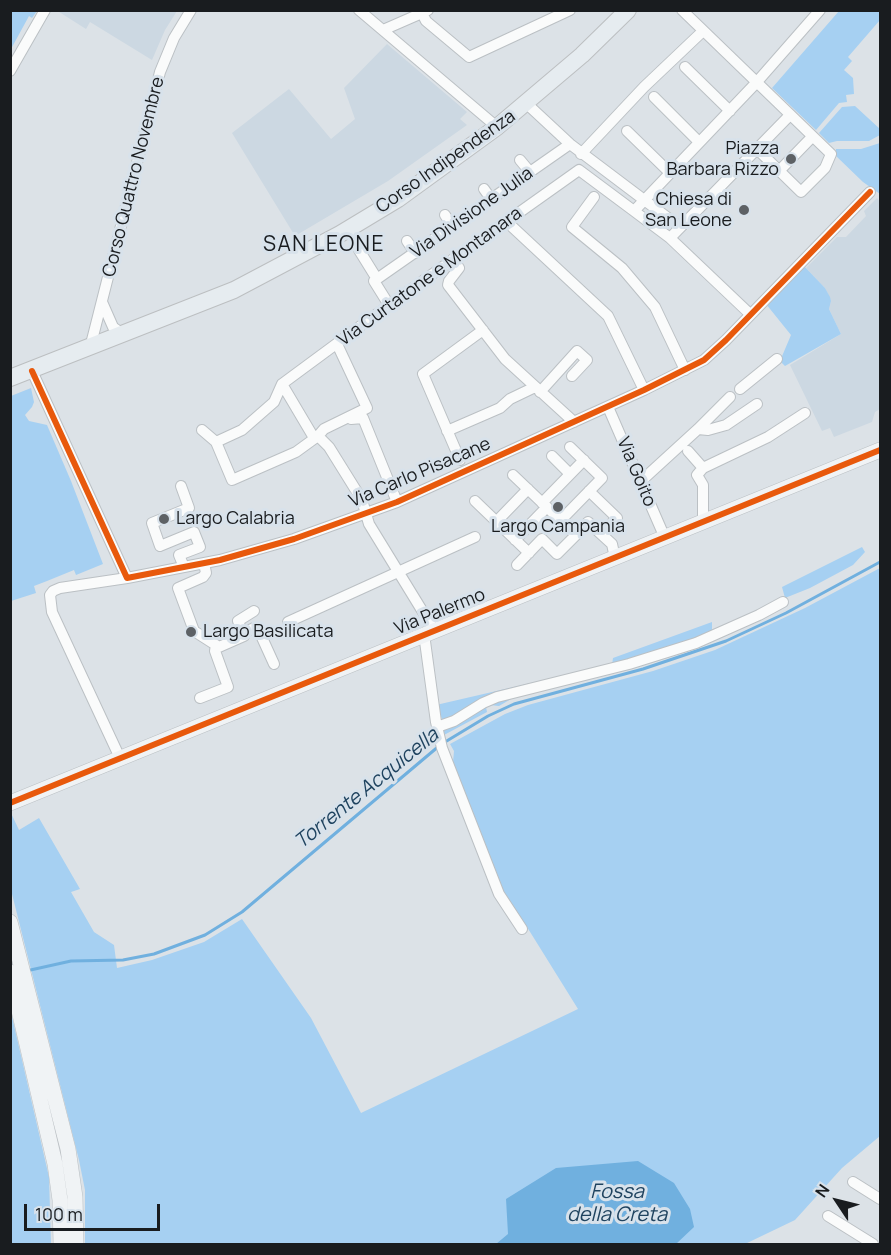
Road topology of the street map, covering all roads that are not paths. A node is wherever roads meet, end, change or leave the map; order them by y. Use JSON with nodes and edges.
{"nodes":[{"id":1,"x":45,"y":10,"type":"edge"},
{"id":2,"x":191,"y":10,"type":"edge"},
{"id":3,"x":359,"y":10,"type":"edge"},
{"id":4,"x":570,"y":10,"type":"edge"},
{"id":5,"x":628,"y":10,"type":"edge"},
{"id":6,"x":682,"y":10,"type":"edge"},
{"id":7,"x":820,"y":10,"type":"edge"},
{"id":8,"x":425,"y":12,"type":"edge"},
{"id":9,"x":383,"y":30,"type":"junction"},
{"id":10,"x":703,"y":31,"type":"junction"},
{"id":11,"x":685,"y":68,"type":"dead end"},
{"id":12,"x":10,"y":71,"type":"edge"},
{"id":13,"x":756,"y":84,"type":"junction"},
{"id":14,"x":654,"y":97,"type":"dead end"},
{"id":15,"x":527,"y":104,"type":"junction"},
{"id":16,"x":730,"y":111,"type":"junction"},
{"id":17,"x":790,"y":115,"type":"junction"},
{"id":18,"x":497,"y":127,"type":"junction"},
{"id":19,"x":627,"y":131,"type":"dead end"},
{"id":20,"x":812,"y":136,"type":"junction"},
{"id":21,"x":699,"y":142,"type":"junction"},
{"id":22,"x":570,"y":144,"type":"junction"},
{"id":23,"x":757,"y":149,"type":"junction"},
{"id":24,"x":581,"y":154,"type":"junction"},
{"id":25,"x":520,"y":159,"type":"dead end"},
{"id":26,"x":779,"y":171,"type":"junction"},
{"id":27,"x":530,"y":172,"type":"junction"},
{"id":28,"x":669,"y":172,"type":"junction"},
{"id":29,"x":484,"y":189,"type":"dead end"},
{"id":30,"x":870,"y":192,"type":"dead end"},
{"id":31,"x":594,"y":197,"type":"dead end"},
{"id":32,"x":491,"y":199,"type":"junction"},
{"id":33,"x":643,"y":200,"type":"junction"},
{"id":34,"x":634,"y":211,"type":"junction"},
{"id":35,"x":445,"y":215,"type":"dead end"},
{"id":36,"x":507,"y":222,"type":"junction"},
{"id":37,"x":453,"y":227,"type":"junction"},
{"id":38,"x":680,"y":227,"type":"junction"},
{"id":39,"x":670,"y":238,"type":"junction"},
{"id":40,"x":406,"y":241,"type":"dead end"},
{"id":41,"x":359,"y":250,"type":"dead end"},
{"id":42,"x":415,"y":253,"type":"junction"},
{"id":43,"x":453,"y":259,"type":"junction"},
{"id":44,"x":376,"y":280,"type":"junction"},
{"id":45,"x":102,"y":302,"type":"junction"},
{"id":46,"x":388,"y":305,"type":"junction"},
{"id":47,"x":750,"y":314,"type":"junction"},
{"id":48,"x":483,"y":330,"type":"junction"},
{"id":49,"x":124,"y":334,"type":"junction"},
{"id":50,"x":337,"y":344,"type":"junction"},
{"id":51,"x":90,"y":348,"type":"junction"},
{"id":52,"x":777,"y":359,"type":"dead end"},
{"id":53,"x":685,"y":370,"type":"junction"},
{"id":54,"x":32,"y":371,"type":"junction"},
{"id":55,"x":572,"y":376,"type":"dead end"},
{"id":56,"x":10,"y":378,"type":"edge"},
{"id":57,"x":282,"y":384,"type":"junction"},
{"id":58,"x":537,"y":389,"type":"junction"},
{"id":59,"x":740,"y":389,"type":"dead end"},
{"id":60,"x":644,"y":390,"type":"junction"},
{"id":61,"x":730,"y":397,"type":"dead end"},
{"id":62,"x":757,"y":404,"type":"dead end"},
{"id":63,"x":608,"y":407,"type":"junction"},
{"id":64,"x":805,"y":413,"type":"dead end"},
{"id":65,"x":342,"y":419,"type":"junction"},
{"id":66,"x":574,"y":422,"type":"junction"},
{"id":67,"x":698,"y":429,"type":"junction"},
{"id":68,"x":202,"y":430,"type":"dead end"},
{"id":69,"x":447,"y":431,"type":"junction"},
{"id":70,"x":316,"y":437,"type":"junction"},
{"id":71,"x":216,"y":442,"type":"junction"},
{"id":72,"x":570,"y":447,"type":"dead end"},
{"id":73,"x":880,"y":450,"type":"edge"},
{"id":74,"x":688,"y":452,"type":"dead end"},
{"id":75,"x":552,"y":456,"type":"dead end"},
{"id":76,"x":460,"y":460,"type":"dead end"},
{"id":77,"x":584,"y":460,"type":"junction"},
{"id":78,"x":703,"y":468,"type":"junction"},
{"id":79,"x":570,"y":474,"type":"junction"},
{"id":80,"x":513,"y":475,"type":"dead end"},
{"id":81,"x":640,"y":482,"type":"junction"},
{"id":82,"x":181,"y":486,"type":"dead end"},
{"id":83,"x":528,"y":489,"type":"junction"},
{"id":84,"x":589,"y":491,"type":"junction"},
{"id":85,"x":397,"y":501,"type":"junction"},
{"id":86,"x":475,"y":501,"type":"dead end"},
{"id":87,"x":545,"y":505,"type":"junction"},
{"id":88,"x":367,"y":514,"type":"junction"},
{"id":89,"x":561,"y":520,"type":"junction"},
{"id":90,"x":496,"y":522,"type":"junction"},
{"id":91,"x":702,"y":523,"type":"junction"},
{"id":92,"x":602,"y":534,"type":"junction"},
{"id":93,"x":576,"y":535,"type":"junction"},
{"id":94,"x":475,"y":537,"type":"dead end"},
{"id":95,"x":665,"y":538,"type":"junction"},
{"id":96,"x":515,"y":540,"type":"junction"},
{"id":97,"x":529,"y":553,"type":"junction"},
{"id":98,"x":615,"y":558,"type":"junction"},
{"id":99,"x":204,"y":563,"type":"junction"},
{"id":100,"x":517,"y":565,"type":"dead end"},
{"id":101,"x":184,"y":567,"type":"junction"},
{"id":102,"x":399,"y":571,"type":"junction"},
{"id":103,"x":127,"y":578,"type":"junction"},
{"id":104,"x":783,"y":602,"type":"dead end"},
{"id":105,"x":254,"y":611,"type":"dead end"},
{"id":106,"x":288,"y":622,"type":"dead end"},
{"id":107,"x":429,"y":632,"type":"junction"},
{"id":108,"x":243,"y":633,"type":"junction"},
{"id":109,"x":216,"y":645,"type":"junction"},
{"id":110,"x":274,"y":664,"type":"dead end"},
{"id":111,"x":200,"y":698,"type":"dead end"},
{"id":112,"x":440,"y":738,"type":"junction"},
{"id":113,"x":120,"y":758,"type":"junction"},
{"id":114,"x":10,"y":803,"type":"edge"},
{"id":115,"x":10,"y":922,"type":"edge"},
{"id":116,"x":522,"y":929,"type":"dead end"},
{"id":117,"x":10,"y":972,"type":"edge"},
{"id":118,"x":21,"y":990,"type":"junction"},
{"id":119,"x":853,"y":1182,"type":"dead end"},
{"id":120,"x":880,"y":1199,"type":"edge"},
{"id":121,"x":828,"y":1216,"type":"dead end"},
{"id":122,"x":858,"y":1241,"type":"edge"},
{"id":123,"x":61,"y":1245,"type":"edge"},
{"id":124,"x":76,"y":1245,"type":"edge"},
{"id":125,"x":873,"y":1245,"type":"edge"}],
"edges":[{"from":1,"to":12,"type":"street"},
{"from":2,"to":45,"type":"street","name":"Corso Quattro Novembre"},
{"from":3,"to":9,"type":"street"},
{"from":4,"to":8,"type":"street"},
{"from":5,"to":15,"type":"main road","name":"Corso Indipendenza"},
{"from":6,"to":10,"type":"street"},
{"from":7,"to":13,"type":"street"},
{"from":8,"to":9,"type":"street"},
{"from":9,"to":18,"type":"street"},
{"from":10,"to":13,"type":"street"},
{"from":10,"to":24,"type":"street"},
{"from":11,"to":16,"type":"street"},
{"from":13,"to":16,"type":"street"},
{"from":13,"to":17,"type":"street"},
{"from":14,"to":21,"type":"street"},
{"from":15,"to":18,"type":"main road","name":"Corso Indipendenza"},
{"from":15,"to":22,"type":"street"},
{"from":16,"to":21,"type":"street"},
{"from":17,"to":20,"type":"street"},
{"from":17,"to":23,"type":"street"},
{"from":18,"to":49,"type":"main road","name":"Corso Indipendenza"},
{"from":19,"to":28,"type":"street"},
{"from":20,"to":26,"type":"street"},
{"from":20,"to":26,"type":"street"},
{"from":21,"to":28,"type":"street"},
{"from":22,"to":24,"type":"street"},
{"from":22,"to":27,"type":"street","name":"Via Divisione Julia"},
{"from":23,"to":26,"type":"street"},
{"from":23,"to":38,"type":"street"},
{"from":24,"to":33,"type":"street"},
{"from":25,"to":27,"type":"street"},
{"from":27,"to":32,"type":"street","name":"Via Divisione Julia"},
{"from":28,"to":33,"type":"street"},
{"from":29,"to":32,"type":"street"},
{"from":30,"to":47,"type":"street","name":"Via Carlo Pisacane"},
{"from":31,"to":53,"type":"street"},
{"from":32,"to":37,"type":"street","name":"Via Divisione Julia"},
{"from":33,"to":34,"type":"street"},
{"from":33,"to":38,"type":"street"},
{"from":34,"to":36,"type":"street","name":"Via Curtatone e Montanara"},
{"from":34,"to":39,"type":"street"},
{"from":35,"to":37,"type":"street"},
{"from":36,"to":43,"type":"street","name":"Via Curtatone e Montanara"},
{"from":36,"to":60,"type":"street"},
{"from":37,"to":42,"type":"street","name":"Via Divisione Julia"},
{"from":38,"to":39,"type":"street"},
{"from":39,"to":47,"type":"street"},
{"from":40,"to":42,"type":"street"},
{"from":41,"to":44,"type":"street"},
{"from":42,"to":44,"type":"street","name":"Via Divisione Julia"},
{"from":43,"to":46,"type":"street","name":"Via Curtatone e Montanara"},
{"from":43,"to":48,"type":"street"},
{"from":44,"to":46,"type":"street"},
{"from":45,"to":49,"type":"street"},
{"from":45,"to":51,"type":"street","name":"Corso Quattro Novembre"},
{"from":46,"to":50,"type":"street","name":"Via Curtatone e Montanara"},
{"from":47,"to":53,"type":"street","name":"Via Carlo Pisacane"},
{"from":48,"to":58,"type":"street"},
{"from":48,"to":69,"type":"street"},
{"from":49,"to":51,"type":"main road","name":"Corso Indipendenza"},
{"from":50,"to":57,"type":"street","name":"Via Curtatone e Montanara"},
{"from":50,"to":65,"type":"street"},
{"from":51,"to":54,"type":"main road","name":"Corso Indipendenza"},
{"from":52,"to":59,"type":"street"},
{"from":53,"to":60,"type":"street","name":"Via Carlo Pisacane"},
{"from":54,"to":56,"type":"main road","name":"Corso Indipendenza"},
{"from":54,"to":103,"type":"street"},
{"from":55,"to":58,"type":"street"},
{"from":57,"to":70,"type":"street"},
{"from":57,"to":71,"type":"street"},
{"from":58,"to":66,"type":"street"},
{"from":58,"to":69,"type":"street"},
{"from":60,"to":63,"type":"street","name":"Via Carlo Pisacane"},
{"from":61,"to":67,"type":"street"},
{"from":62,"to":67,"type":"street"},
{"from":63,"to":66,"type":"street","name":"Via Carlo Pisacane"},
{"from":63,"to":81,"type":"street","name":"Via Goito"},
{"from":64,"to":78,"type":"street"},
{"from":65,"to":70,"type":"street"},
{"from":65,"to":85,"type":"street"},
{"from":66,"to":85,"type":"street","name":"Via Carlo Pisacane"},
{"from":67,"to":81,"type":"street"},
{"from":68,"to":71,"type":"street"},
{"from":69,"to":76,"type":"street"},
{"from":70,"to":71,"type":"street"},
{"from":70,"to":88,"type":"street"},
{"from":72,"to":77,"type":"street"},
{"from":73,"to":91,"type":"main road","name":"Via Palermo"},
{"from":74,"to":78,"type":"street"},
{"from":75,"to":79,"type":"street"},
{"from":77,"to":79,"type":"street"},
{"from":77,"to":84,"type":"street"},
{"from":78,"to":91,"type":"street"},
{"from":79,"to":87,"type":"street"},
{"from":80,"to":83,"type":"street"},
{"from":81,"to":95,"type":"street","name":"Via Goito"},
{"from":82,"to":101,"type":"street"},
{"from":83,"to":87,"type":"street"},
{"from":83,"to":90,"type":"street"},
{"from":84,"to":89,"type":"street"},
{"from":84,"to":92,"type":"street"},
{"from":85,"to":88,"type":"street","name":"Via Carlo Pisacane"},
{"from":86,"to":90,"type":"street"},
{"from":87,"to":89,"type":"street"},
{"from":87,"to":96,"type":"street"},
{"from":88,"to":99,"type":"street","name":"Via Carlo Pisacane"},
{"from":88,"to":102,"type":"street"},
{"from":89,"to":93,"type":"street"},
{"from":90,"to":96,"type":"street"},
{"from":91,"to":95,"type":"main road","name":"Via Palermo"},
{"from":92,"to":93,"type":"street"},
{"from":92,"to":98,"type":"street"},
{"from":93,"to":97,"type":"street"},
{"from":94,"to":102,"type":"street"},
{"from":95,"to":98,"type":"main road","name":"Via Palermo"},
{"from":96,"to":97,"type":"street"},
{"from":97,"to":100,"type":"street"},
{"from":98,"to":107,"type":"main road","name":"Via Palermo"},
{"from":99,"to":101,"type":"street","name":"Via Carlo Pisacane"},
{"from":99,"to":109,"type":"street"},
{"from":101,"to":103,"type":"street","name":"Via Carlo Pisacane"},
{"from":102,"to":106,"type":"street"},
{"from":102,"to":107,"type":"street"},
{"from":103,"to":113,"type":"street","name":"Via Carlo Pisacane"},
{"from":104,"to":112,"type":"street"},
{"from":105,"to":108,"type":"street"},
{"from":107,"to":112,"type":"street"},
{"from":107,"to":113,"type":"main road","name":"Via Palermo"},
{"from":108,"to":109,"type":"street"},
{"from":108,"to":110,"type":"street"},
{"from":109,"to":111,"type":"street"},
{"from":112,"to":116,"type":"street"},
{"from":113,"to":114,"type":"main road","name":"Via Palermo"},
{"from":115,"to":118,"type":"main road"},
{"from":117,"to":118,"type":"main road"},
{"from":118,"to":123,"type":"main road"},
{"from":118,"to":124,"type":"main road"},
{"from":119,"to":120,"type":"street"},
{"from":121,"to":122,"type":"street"},
{"from":122,"to":125,"type":"street"}]}
